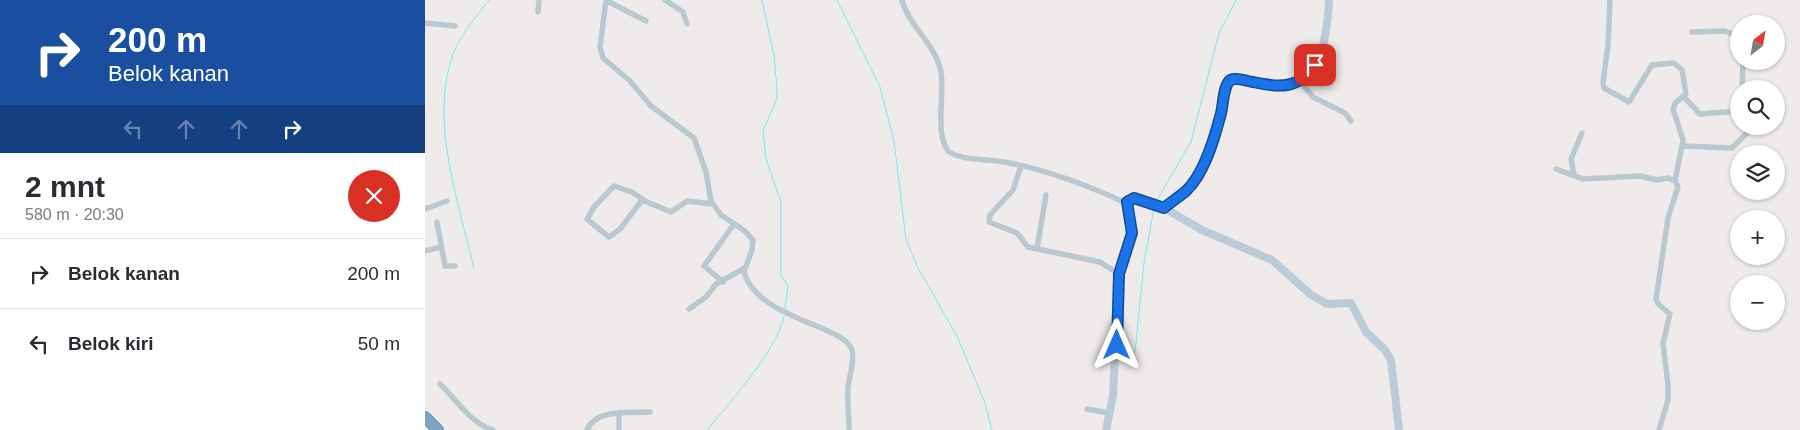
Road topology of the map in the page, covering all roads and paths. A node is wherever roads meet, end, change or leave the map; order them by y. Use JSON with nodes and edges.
{"nodes":[{"id":1,"x":539,"y":0,"type":"edge"},
{"id":2,"x":607,"y":0,"type":"edge"},
{"id":3,"x":665,"y":0,"type":"edge"},
{"id":4,"x":902,"y":0,"type":"edge"},
{"id":5,"x":1329,"y":0,"type":"edge"},
{"id":6,"x":1610,"y":0,"type":"edge"},
{"id":7,"x":538,"y":12,"type":"dead end"},
{"id":8,"x":646,"y":21,"type":"dead end"},
{"id":9,"x":425,"y":23,"type":"edge"},
{"id":10,"x":687,"y":24,"type":"dead end"},
{"id":11,"x":455,"y":26,"type":"dead end"},
{"id":12,"x":1691,"y":32,"type":"dead end"},
{"id":13,"x":1730,"y":33,"type":"edge"},
{"id":14,"x":1301,"y":82,"type":"junction"},
{"id":15,"x":1684,"y":97,"type":"junction"},
{"id":16,"x":1730,"y":112,"type":"edge"},
{"id":17,"x":1351,"y":121,"type":"dead end"},
{"id":18,"x":1582,"y":133,"type":"dead end"},
{"id":19,"x":1745,"y":135,"type":"edge"},
{"id":20,"x":1682,"y":146,"type":"junction"},
{"id":21,"x":1021,"y":166,"type":"junction"},
{"id":22,"x":1555,"y":169,"type":"dead end"},
{"id":23,"x":1574,"y":175,"type":"junction"},
{"id":24,"x":1675,"y":181,"type":"junction"},
{"id":25,"x":1046,"y":195,"type":"dead end"},
{"id":26,"x":644,"y":200,"type":"junction"},
{"id":27,"x":447,"y":201,"type":"dead end"},
{"id":28,"x":1127,"y":202,"type":"junction"},
{"id":29,"x":713,"y":204,"type":"junction"},
{"id":30,"x":1158,"y":206,"type":"junction"},
{"id":31,"x":425,"y":209,"type":"edge"},
{"id":32,"x":437,"y":222,"type":"dead end"},
{"id":33,"x":734,"y":224,"type":"junction"},
{"id":34,"x":441,"y":247,"type":"junction"},
{"id":35,"x":1037,"y":249,"type":"junction"},
{"id":36,"x":425,"y":251,"type":"edge"},
{"id":37,"x":455,"y":266,"type":"dead end"},
{"id":38,"x":745,"y":268,"type":"junction"},
{"id":39,"x":1119,"y":274,"type":"junction"},
{"id":40,"x":723,"y":282,"type":"junction"},
{"id":41,"x":689,"y":308,"type":"dead end"},
{"id":42,"x":440,"y":384,"type":"dead end"},
{"id":43,"x":1087,"y":409,"type":"dead end"},
{"id":44,"x":650,"y":412,"type":"dead end"},
{"id":45,"x":1109,"y":413,"type":"junction"},
{"id":46,"x":619,"y":414,"type":"junction"},
{"id":47,"x":425,"y":416,"type":"edge"},
{"id":48,"x":439,"y":430,"type":"edge"},
{"id":49,"x":493,"y":430,"type":"edge"},
{"id":50,"x":587,"y":430,"type":"edge"},
{"id":51,"x":619,"y":430,"type":"edge"},
{"id":52,"x":849,"y":430,"type":"edge"},
{"id":53,"x":1106,"y":430,"type":"edge"},
{"id":54,"x":1399,"y":430,"type":"edge"},
{"id":55,"x":1659,"y":430,"type":"edge"}],
"edges":[{"from":1,"to":7,"type":"street"},
{"from":2,"to":8,"type":"street"},
{"from":2,"to":29,"type":"street"},
{"from":3,"to":10,"type":"street"},
{"from":4,"to":21,"type":"street"},
{"from":5,"to":14,"type":"street"},
{"from":6,"to":15,"type":"street"},
{"from":9,"to":11,"type":"street"},
{"from":12,"to":13,"type":"street"},
{"from":14,"to":17,"type":"street"},
{"from":14,"to":30,"type":"street"},
{"from":15,"to":16,"type":"street"},
{"from":15,"to":20,"type":"street"},
{"from":18,"to":23,"type":"street"},
{"from":19,"to":20,"type":"street"},
{"from":20,"to":24,"type":"street"},
{"from":21,"to":28,"type":"street"},
{"from":21,"to":35,"type":"street"},
{"from":22,"to":23,"type":"street"},
{"from":23,"to":24,"type":"street"},
{"from":24,"to":55,"type":"street"},
{"from":25,"to":35,"type":"street"},
{"from":26,"to":26,"type":"street"},
{"from":26,"to":29,"type":"street"},
{"from":27,"to":31,"type":"street"},
{"from":28,"to":30,"type":"street"},
{"from":28,"to":39,"type":"street"},
{"from":29,"to":33,"type":"street"},
{"from":30,"to":54,"type":"street"},
{"from":32,"to":34,"type":"street"},
{"from":33,"to":38,"type":"street"},
{"from":33,"to":40,"type":"street"},
{"from":34,"to":36,"type":"street"},
{"from":34,"to":37,"type":"street"},
{"from":35,"to":39,"type":"street"},
{"from":38,"to":40,"type":"street"},
{"from":38,"to":52,"type":"street"},
{"from":39,"to":45,"type":"street"},
{"from":40,"to":41,"type":"street"},
{"from":42,"to":49,"type":"street"},
{"from":43,"to":45,"type":"street"},
{"from":44,"to":46,"type":"street"},
{"from":45,"to":53,"type":"street"},
{"from":46,"to":50,"type":"street"},
{"from":46,"to":51,"type":"street"},
{"from":47,"to":48,"type":"highway"}]}
